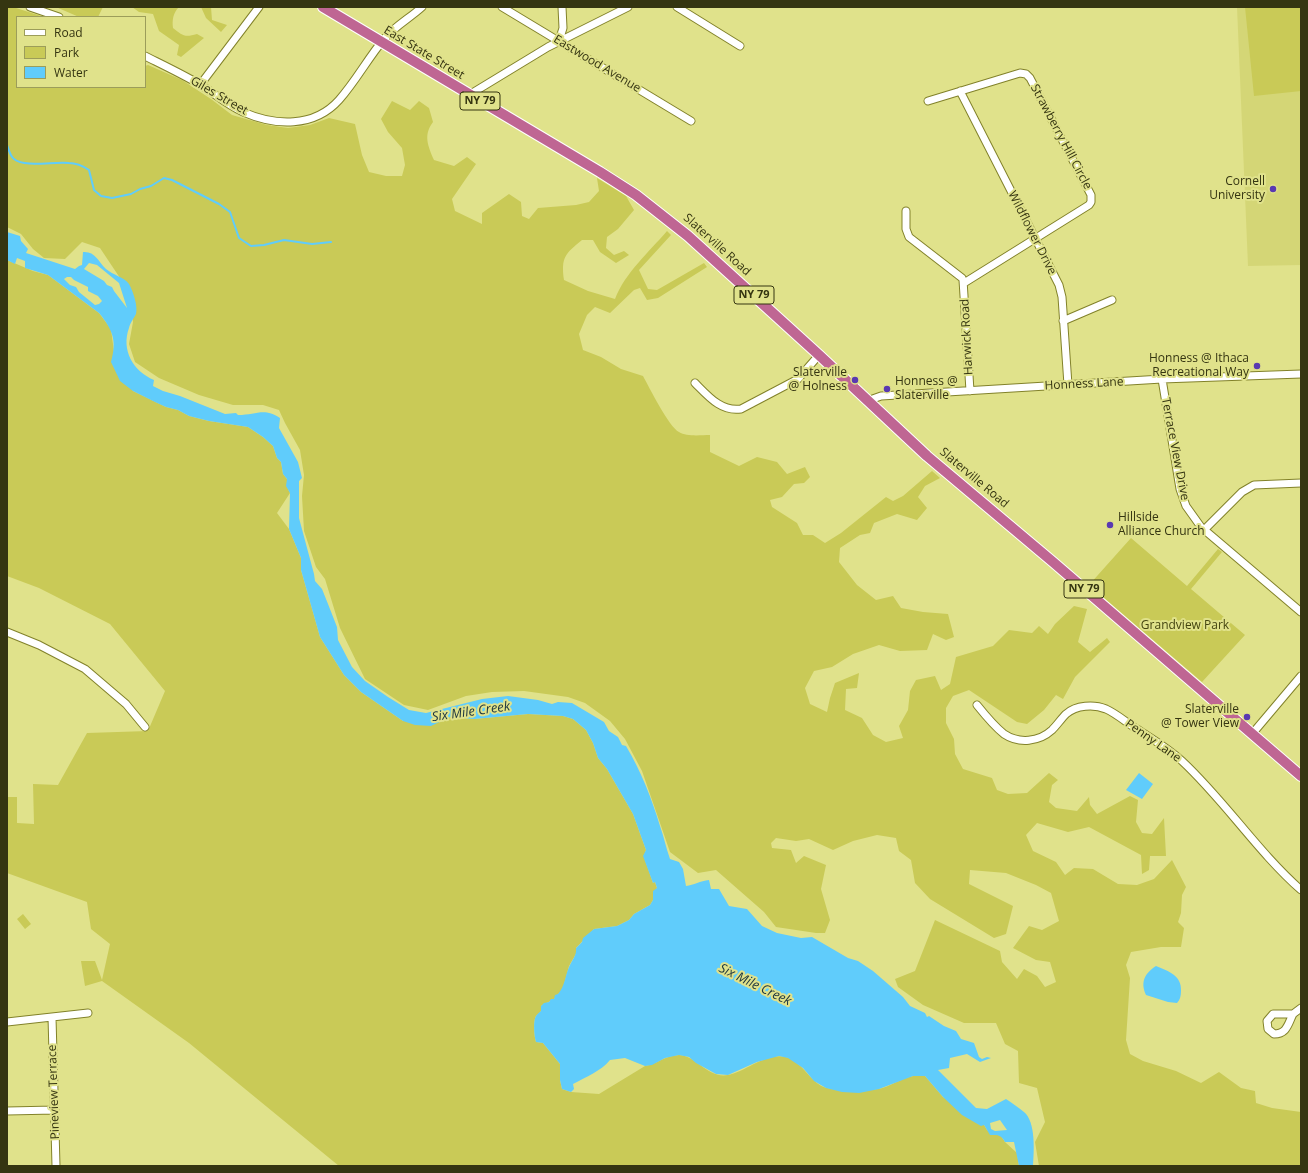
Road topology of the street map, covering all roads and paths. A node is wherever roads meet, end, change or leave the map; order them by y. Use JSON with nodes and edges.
{"nodes":[{"id":1,"x":30,"y":7,"type":"edge"},
{"id":2,"x":260,"y":7,"type":"edge"},
{"id":3,"x":324,"y":7,"type":"edge"},
{"id":4,"x":422,"y":7,"type":"edge"},
{"id":5,"x":502,"y":7,"type":"edge"},
{"id":6,"x":562,"y":7,"type":"edge"},
{"id":7,"x":628,"y":7,"type":"edge"},
{"id":8,"x":677,"y":7,"type":"edge"},
{"id":9,"x":56,"y":16,"type":"edge"},
{"id":10,"x":559,"y":41,"type":"junction"},
{"id":11,"x":382,"y":42,"type":"junction"},
{"id":12,"x":740,"y":46,"type":"dead end"},
{"id":13,"x":146,"y":57,"type":"edge"},
{"id":14,"x":200,"y":85,"type":"junction"},
{"id":15,"x":960,"y":91,"type":"junction"},
{"id":16,"x":469,"y":95,"type":"junction"},
{"id":17,"x":928,"y":101,"type":"dead end"},
{"id":18,"x":691,"y":121,"type":"dead end"},
{"id":19,"x":636,"y":195,"type":"joint"},
{"id":20,"x":906,"y":211,"type":"dead end"},
{"id":21,"x":1034,"y":239,"type":"junction"},
{"id":22,"x":964,"y":283,"type":"junction"},
{"id":23,"x":1112,"y":300,"type":"dead end"},
{"id":24,"x":1063,"y":321,"type":"junction"},
{"id":25,"x":819,"y":355,"type":"junction"},
{"id":26,"x":1301,"y":374,"type":"edge"},
{"id":27,"x":1162,"y":379,"type":"junction"},
{"id":28,"x":695,"y":383,"type":"dead end"},
{"id":29,"x":1068,"y":385,"type":"junction"},
{"id":30,"x":970,"y":391,"type":"junction"},
{"id":31,"x":868,"y":401,"type":"junction"},
{"id":32,"x":1301,"y":483,"type":"edge"},
{"id":33,"x":1204,"y":530,"type":"junction"},
{"id":34,"x":1301,"y":612,"type":"edge"},
{"id":35,"x":7,"y":632,"type":"edge"},
{"id":36,"x":1301,"y":676,"type":"edge"},
{"id":37,"x":976,"y":705,"type":"dead end"},
{"id":38,"x":145,"y":727,"type":"dead end"},
{"id":39,"x":1252,"y":734,"type":"junction"},
{"id":40,"x":1301,"y":776,"type":"edge"},
{"id":41,"x":1301,"y":890,"type":"edge"},
{"id":42,"x":1301,"y":1008,"type":"edge"},
{"id":43,"x":88,"y":1013,"type":"dead end"},
{"id":44,"x":1293,"y":1014,"type":"dead end"},
{"id":45,"x":52,"y":1017,"type":"junction"},
{"id":46,"x":7,"y":1022,"type":"edge"},
{"id":47,"x":55,"y":1110,"type":"junction"},
{"id":48,"x":7,"y":1111,"type":"edge"},
{"id":49,"x":56,"y":1166,"type":"edge"}],
"edges":[{"from":1,"to":9,"type":"street"},
{"from":2,"to":14,"type":"street"},
{"from":3,"to":11,"type":"highway","name":"East State Street","number":"NY 79"},
{"from":4,"to":11,"type":"street","name":"Giles Street"},
{"from":5,"to":10,"type":"street","name":"Eastwood Avenue"},
{"from":6,"to":10,"type":"street"},
{"from":7,"to":10,"type":"street"},
{"from":8,"to":12,"type":"street"},
{"from":10,"to":16,"type":"street"},
{"from":10,"to":18,"type":"street","name":"Eastwood Avenue"},
{"from":11,"to":14,"type":"street","name":"Giles Street"},
{"from":11,"to":16,"type":"highway","name":"East State Street","number":"NY 79"},
{"from":13,"to":14,"type":"street","name":"Giles Street"},
{"from":15,"to":17,"type":"street","name":"Strawberry Hill Circle"},
{"from":15,"to":21,"type":"street","name":"Wildflower Drive"},
{"from":15,"to":21,"type":"street","name":"Strawberry Hill Circle"},
{"from":16,"to":19,"type":"highway","name":"East State Street","number":"NY 79"},
{"from":19,"to":25,"type":"highway","name":"Slaterville Road","number":"NY 79"},
{"from":20,"to":22,"type":"street"},
{"from":21,"to":22,"type":"street","name":"Strawberry Hill Circle"},
{"from":21,"to":24,"type":"street","name":"Wildflower Drive"},
{"from":22,"to":30,"type":"street","name":"Harwick Road"},
{"from":23,"to":24,"type":"street"},
{"from":24,"to":29,"type":"street","name":"Wildflower Drive"},
{"from":25,"to":28,"type":"street"},
{"from":25,"to":31,"type":"highway","name":"Slaterville Road","number":"NY 79"},
{"from":26,"to":27,"type":"street","name":"Honness Lane"},
{"from":27,"to":29,"type":"street","name":"Honness Lane"},
{"from":27,"to":33,"type":"street","name":"Terrace View Drive"},
{"from":29,"to":30,"type":"street","name":"Honness Lane"},
{"from":30,"to":31,"type":"street","name":"Honness Lane"},
{"from":31,"to":39,"type":"highway","name":"Slaterville Road","number":"NY 79"},
{"from":32,"to":33,"type":"street"},
{"from":33,"to":34,"type":"street","name":"Terrace View Drive"},
{"from":35,"to":38,"type":"street"},
{"from":36,"to":39,"type":"street"},
{"from":37,"to":41,"type":"street","name":"Penny Lane"},
{"from":39,"to":40,"type":"highway","name":"Slaterville Road","number":"NY 79"},
{"from":42,"to":44,"type":"street"},
{"from":43,"to":45,"type":"street"},
{"from":45,"to":46,"type":"street"},
{"from":45,"to":47,"type":"street","name":"Pineview Terrace"},
{"from":47,"to":48,"type":"street"},
{"from":47,"to":49,"type":"street","name":"Pineview Terrace"}]}
